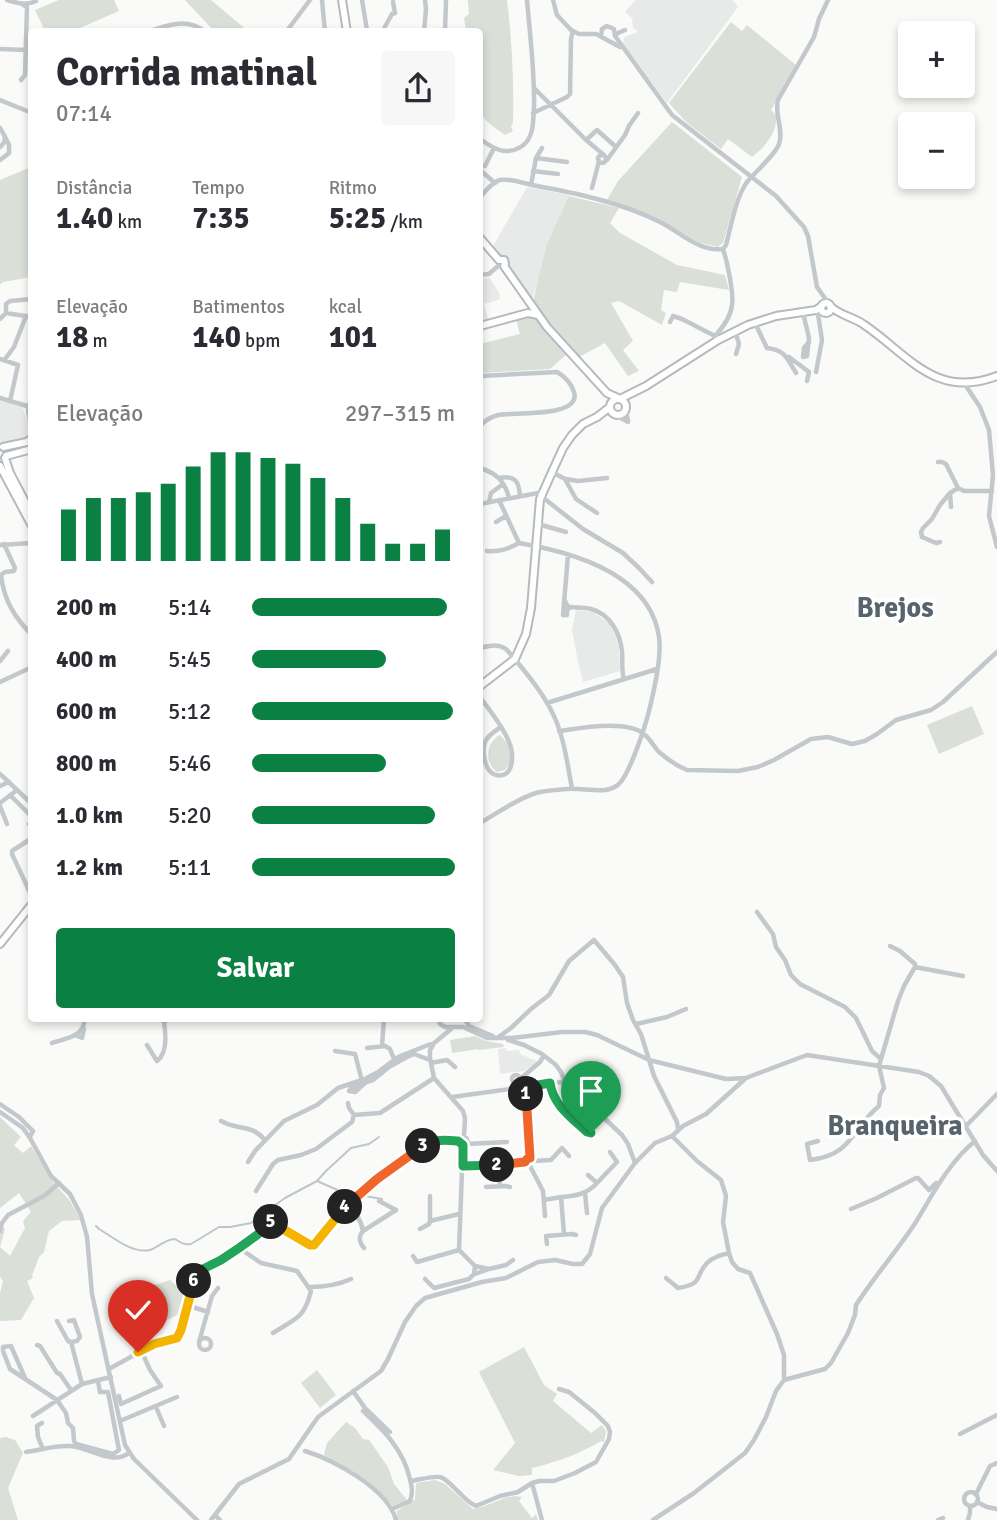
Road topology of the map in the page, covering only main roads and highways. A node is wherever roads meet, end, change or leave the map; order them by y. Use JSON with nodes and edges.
{"nodes":[{"id":1,"x":342,"y":0,"type":"edge"},
{"id":2,"x":348,"y":28,"type":"edge"},
{"id":3,"x":483,"y":242,"type":"edge"},
{"id":4,"x":529,"y":302,"type":"junction"},
{"id":5,"x":538,"y":315,"type":"junction"},
{"id":6,"x":483,"y":324,"type":"edge"},
{"id":7,"x":483,"y":324,"type":"edge"},
{"id":8,"x":997,"y":376,"type":"edge"},
{"id":9,"x":646,"y":386,"type":"junction"},
{"id":10,"x":603,"y":388,"type":"junction"},
{"id":11,"x":619,"y":398,"type":"junction"},
{"id":12,"x":610,"y":406,"type":"junction"},
{"id":13,"x":626,"y":409,"type":"junction"},
{"id":14,"x":600,"y":415,"type":"junction"},
{"id":15,"x":617,"y":415,"type":"junction"},
{"id":16,"x":28,"y":440,"type":"edge"},
{"id":17,"x":1,"y":446,"type":"edge"},
{"id":18,"x":28,"y":451,"type":"edge"},
{"id":19,"x":3,"y":460,"type":"edge"},
{"id":20,"x":28,"y":507,"type":"edge"},
{"id":21,"x":28,"y":517,"type":"edge"},
{"id":22,"x":483,"y":684,"type":"edge"},
{"id":23,"x":28,"y":910,"type":"edge"},
{"id":24,"x":0,"y":944,"type":"edge"}],
"edges":[{"from":1,"to":2,"type":"main road"},
{"from":3,"to":4,"type":"main road"},
{"from":4,"to":5,"type":"main road"},
{"from":4,"to":6,"type":"main road"},
{"from":5,"to":7,"type":"main road"},
{"from":5,"to":10,"type":"main road"},
{"from":8,"to":9,"type":"main road"},
{"from":9,"to":11,"type":"main road"},
{"from":9,"to":13,"type":"main road"},
{"from":10,"to":11,"type":"main road"},
{"from":10,"to":12,"type":"main road"},
{"from":10,"to":14,"type":"main road"},
{"from":11,"to":12,"type":"main road"},
{"from":11,"to":13,"type":"main road"},
{"from":12,"to":14,"type":"main road"},
{"from":12,"to":15,"type":"main road"},
{"from":13,"to":15,"type":"main road"},
{"from":14,"to":15,"type":"main road"},
{"from":14,"to":22,"type":"main road"},
{"from":16,"to":17,"type":"main road"},
{"from":17,"to":19,"type":"main road"},
{"from":18,"to":19,"type":"main road"},
{"from":19,"to":20,"type":"main road"},
{"from":19,"to":21,"type":"main road"},
{"from":23,"to":24,"type":"main road"}]}
